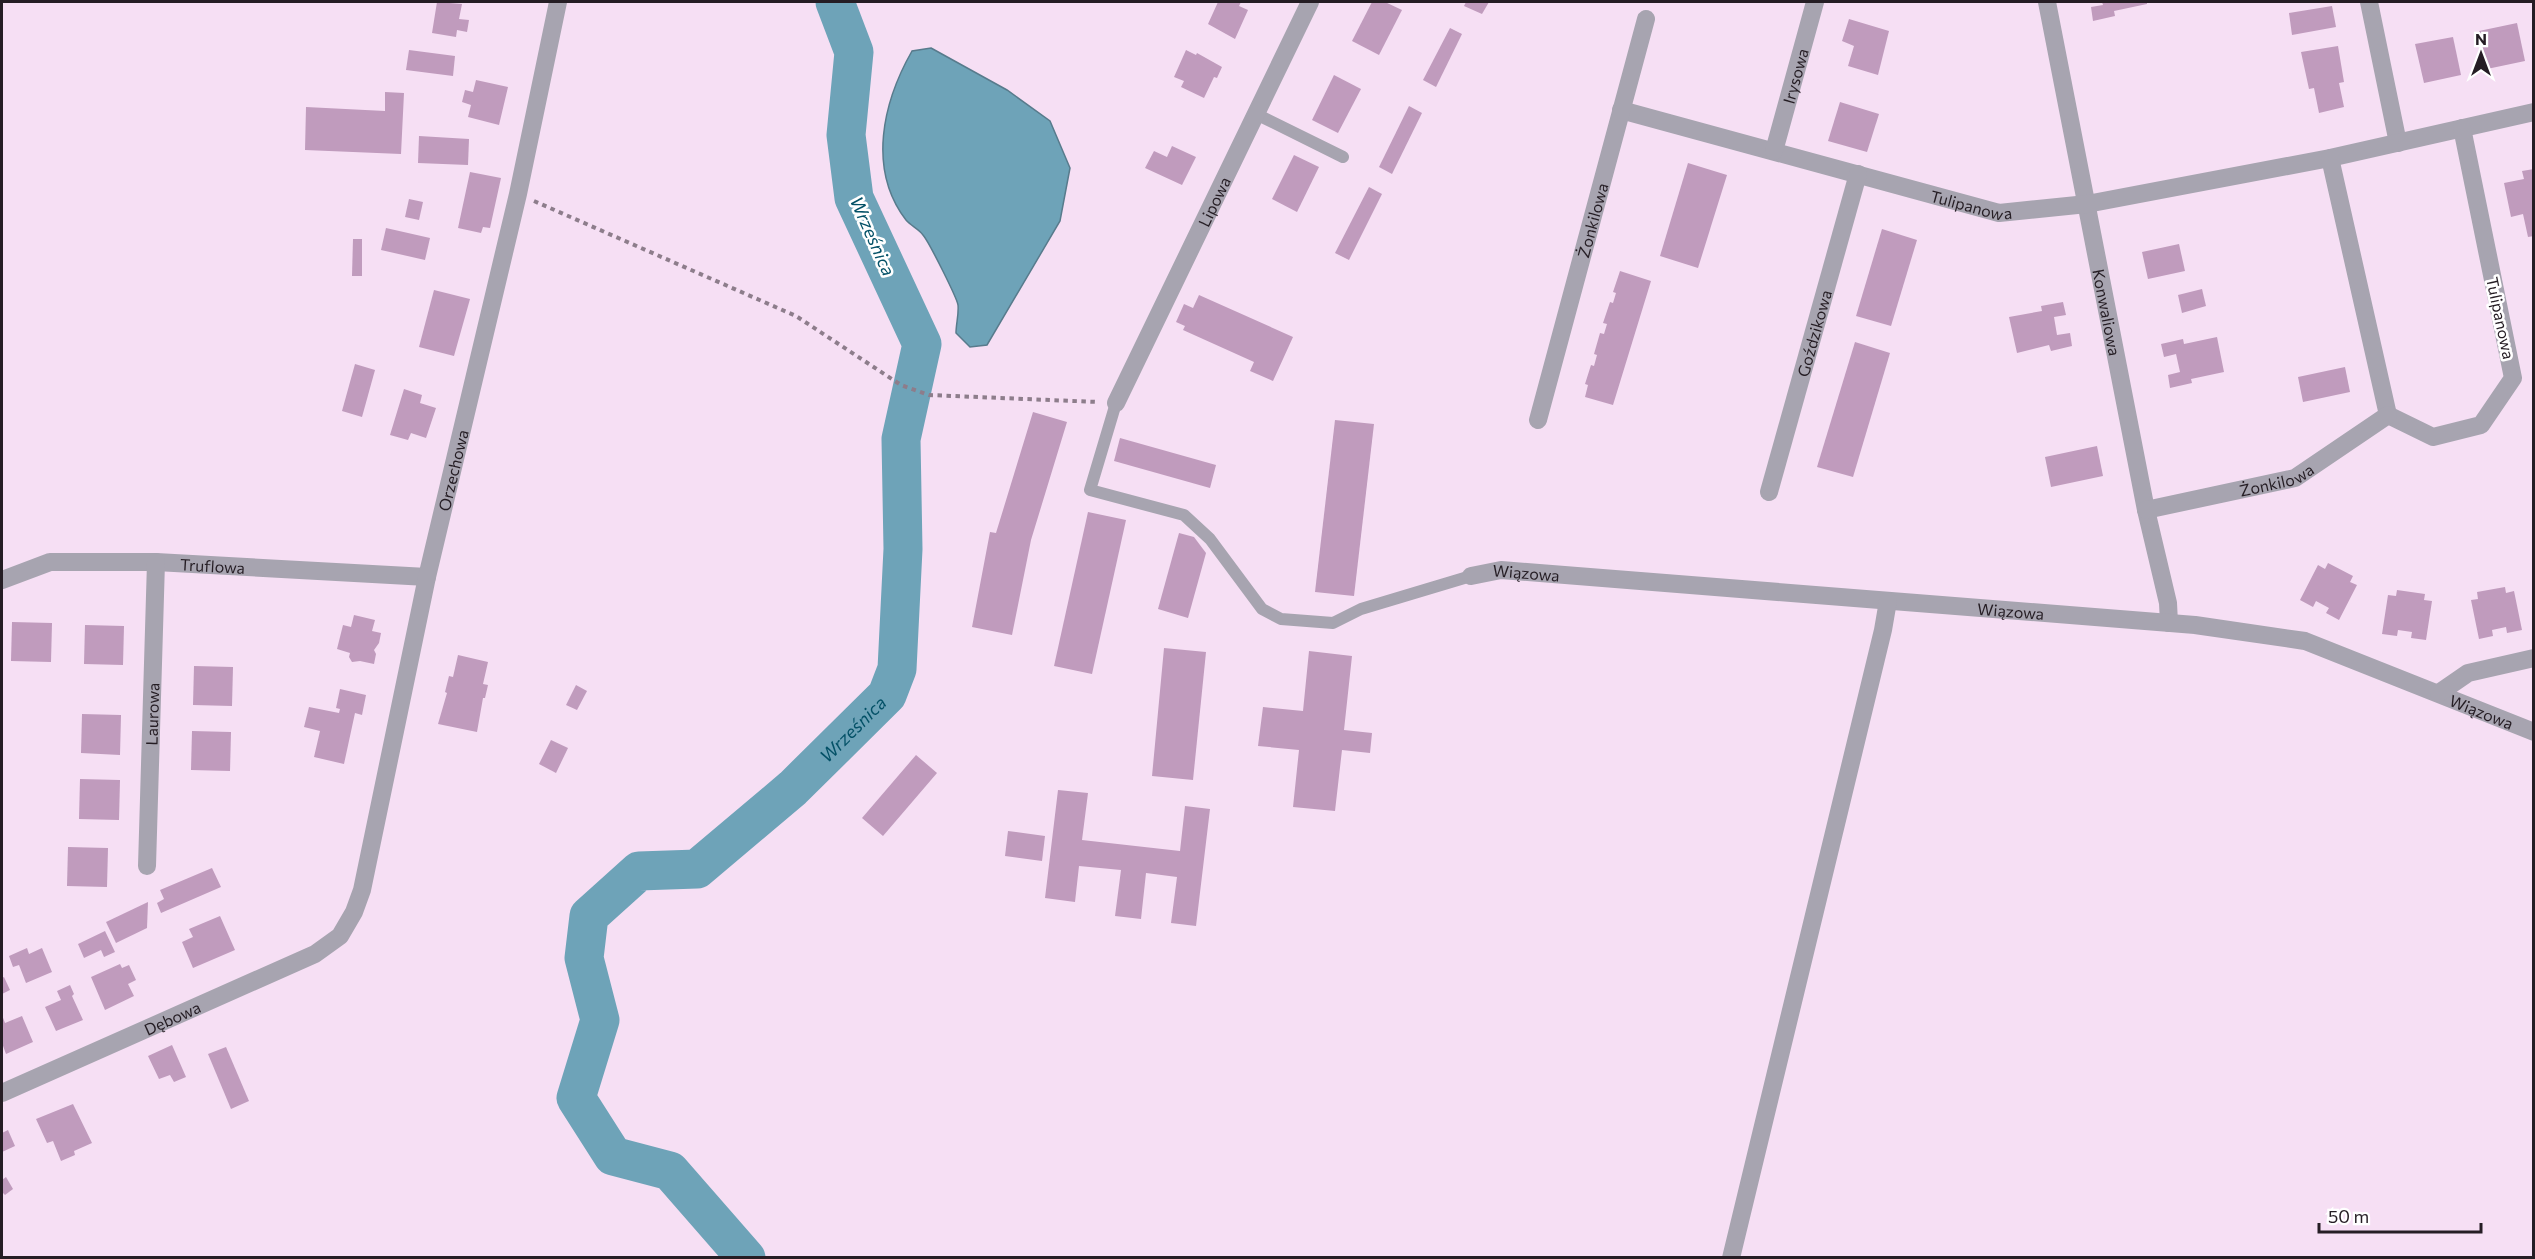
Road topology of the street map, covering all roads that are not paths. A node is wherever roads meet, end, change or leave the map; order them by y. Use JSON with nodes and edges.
{"nodes":[{"id":1,"x":558,"y":2,"type":"edge"},
{"id":2,"x":1310,"y":2,"type":"edge"},
{"id":3,"x":1815,"y":2,"type":"edge"},
{"id":4,"x":2047,"y":2,"type":"edge"},
{"id":5,"x":2368,"y":2,"type":"edge"},
{"id":6,"x":1646,"y":19,"type":"dead end"},
{"id":7,"x":1621,"y":110,"type":"junction"},
{"id":8,"x":2534,"y":112,"type":"edge"},
{"id":9,"x":1256,"y":114,"type":"junction"},
{"id":10,"x":2462,"y":128,"type":"junction"},
{"id":11,"x":2397,"y":143,"type":"junction"},
{"id":12,"x":1774,"y":151,"type":"junction"},
{"id":13,"x":1343,"y":157,"type":"dead end"},
{"id":14,"x":2330,"y":158,"type":"junction"},
{"id":15,"x":1858,"y":174,"type":"junction"},
{"id":16,"x":2087,"y":204,"type":"junction"},
{"id":17,"x":1116,"y":403,"type":"joint"},
{"id":18,"x":2388,"y":415,"type":"junction"},
{"id":19,"x":1538,"y":420,"type":"dead end"},
{"id":20,"x":1769,"y":492,"type":"dead end"},
{"id":21,"x":2146,"y":510,"type":"junction"},
{"id":22,"x":156,"y":561,"type":"junction"},
{"id":23,"x":1471,"y":576,"type":"joint"},
{"id":24,"x":427,"y":577,"type":"junction"},
{"id":25,"x":2,"y":580,"type":"edge"},
{"id":26,"x":1888,"y":601,"type":"junction"},
{"id":27,"x":2169,"y":623,"type":"junction"},
{"id":28,"x":2534,"y":658,"type":"edge"},
{"id":29,"x":2439,"y":693,"type":"junction"},
{"id":30,"x":2534,"y":732,"type":"edge"},
{"id":31,"x":147,"y":867,"type":"dead end"},
{"id":32,"x":340,"y":936,"type":"joint"},
{"id":33,"x":2,"y":1093,"type":"edge"},
{"id":34,"x":1731,"y":1257,"type":"edge"}],
"edges":[{"from":1,"to":24,"type":"street","name":"Orzechowa"},
{"from":2,"to":9,"type":"street","name":"Lipowa"},
{"from":3,"to":12,"type":"street","name":"Irysowa"},
{"from":4,"to":16,"type":"street","name":"Konwaliowa"},
{"from":5,"to":11,"type":"street"},
{"from":6,"to":7,"type":"street","name":"Żonkilowa"},
{"from":7,"to":12,"type":"street","name":"Tulipanowa"},
{"from":7,"to":19,"type":"street","name":"Żonkilowa"},
{"from":8,"to":10,"type":"street","name":"Tulipanowa"},
{"from":9,"to":13,"type":"lane"},
{"from":9,"to":17,"type":"street","name":"Lipowa"},
{"from":10,"to":11,"type":"street","name":"Tulipanowa"},
{"from":10,"to":18,"type":"street","name":"Tulipanowa"},
{"from":11,"to":14,"type":"street","name":"Tulipanowa"},
{"from":12,"to":15,"type":"street","name":"Tulipanowa"},
{"from":14,"to":16,"type":"street","name":"Tulipanowa"},
{"from":14,"to":18,"type":"street"},
{"from":15,"to":16,"type":"street","name":"Tulipanowa"},
{"from":15,"to":20,"type":"street","name":"Goździkowa"},
{"from":16,"to":21,"type":"street","name":"Konwaliowa"},
{"from":17,"to":23,"type":"lane"},
{"from":18,"to":21,"type":"street","name":"Żonkilowa"},
{"from":21,"to":27,"type":"street","name":"Konwaliowa"},
{"from":22,"to":24,"type":"street","name":"Truflowa"},
{"from":22,"to":25,"type":"street","name":"Truflowa"},
{"from":22,"to":31,"type":"street","name":"Laurowa"},
{"from":23,"to":26,"type":"street","name":"Wiązowa"},
{"from":24,"to":32,"type":"street","name":"Orzechowa"},
{"from":26,"to":27,"type":"street","name":"Wiązowa"},
{"from":26,"to":34,"type":"street"},
{"from":27,"to":29,"type":"street","name":"Wiązowa"},
{"from":28,"to":29,"type":"street"},
{"from":29,"to":30,"type":"street","name":"Wiązowa"},
{"from":32,"to":33,"type":"street","name":"Dębowa"}]}
